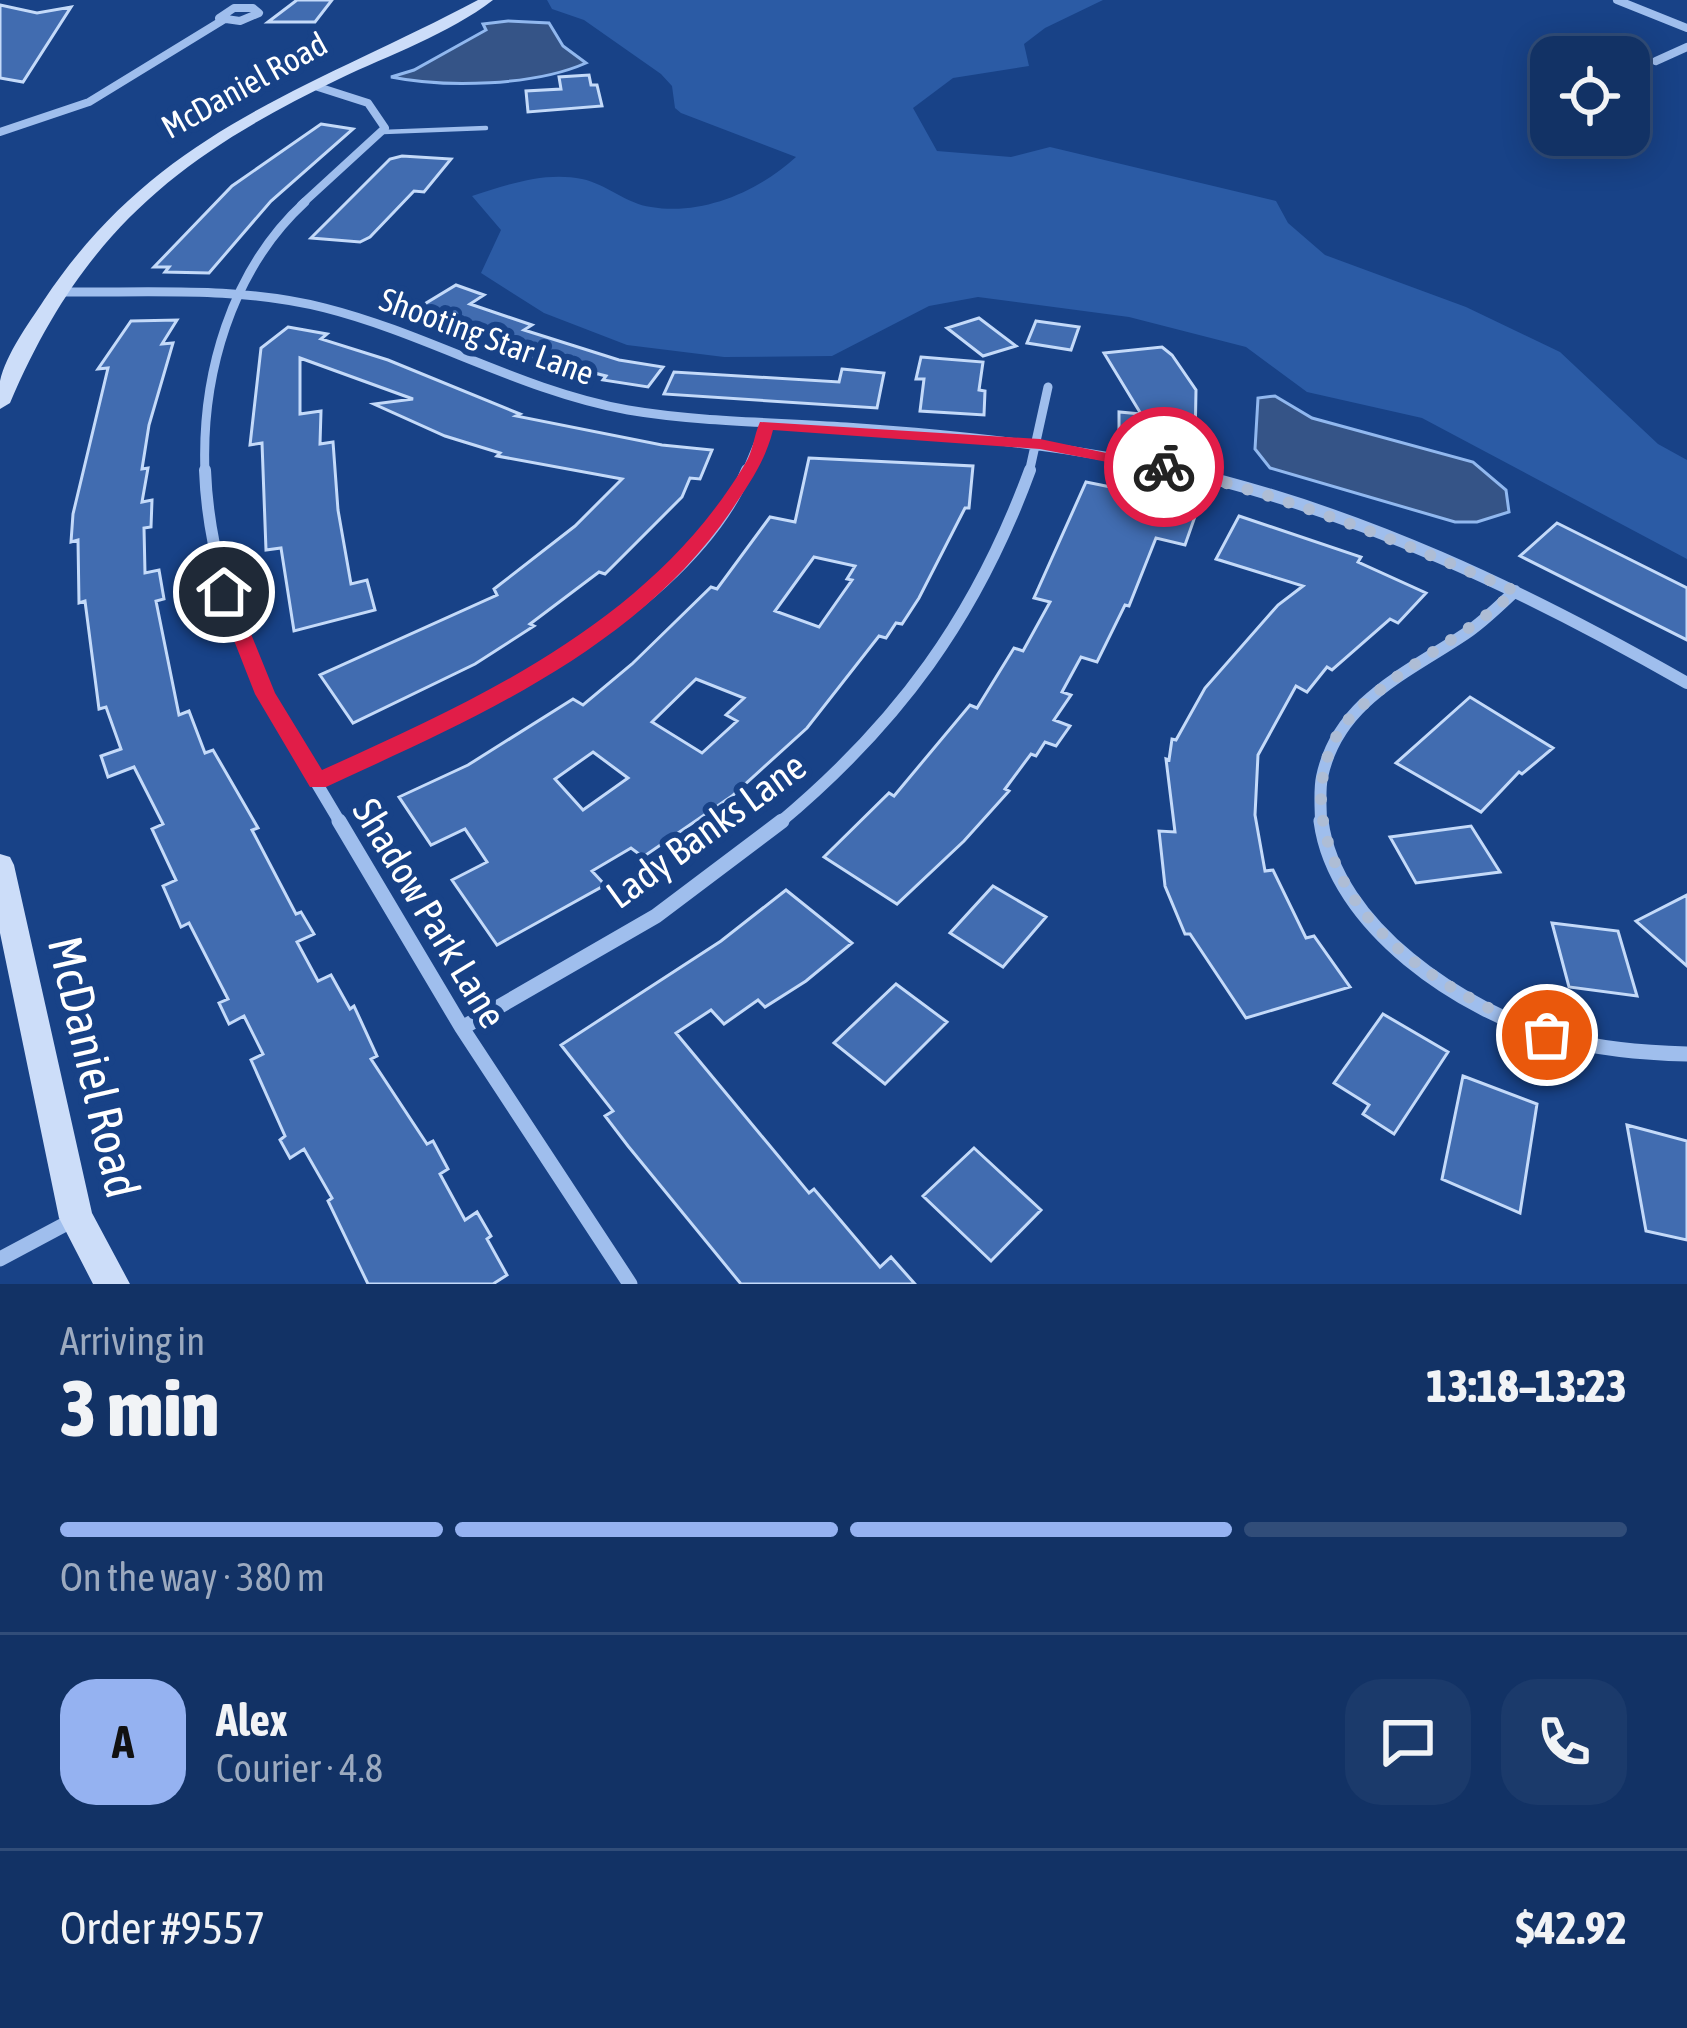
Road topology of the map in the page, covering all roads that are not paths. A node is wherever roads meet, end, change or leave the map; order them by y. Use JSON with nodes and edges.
{"nodes":[{"id":1,"x":487,"y":0,"type":"edge"},
{"id":2,"x":1617,"y":0,"type":"edge"},
{"id":3,"x":224,"y":20,"type":"junction"},
{"id":4,"x":1687,"y":28,"type":"edge"},
{"id":5,"x":1687,"y":47,"type":"edge"},
{"id":6,"x":1656,"y":61,"type":"dead end"},
{"id":7,"x":318,"y":87,"type":"junction"},
{"id":8,"x":487,"y":128,"type":"dead end"},
{"id":9,"x":0,"y":132,"type":"edge"},
{"id":10,"x":383,"y":132,"type":"junction"},
{"id":11,"x":61,"y":292,"type":"junction"},
{"id":12,"x":239,"y":295,"type":"junction"},
{"id":13,"x":1048,"y":387,"type":"dead end"},
{"id":14,"x":0,"y":403,"type":"edge"},
{"id":15,"x":766,"y":425,"type":"junction"},
{"id":16,"x":1040,"y":444,"type":"junction"},
{"id":17,"x":1515,"y":591,"type":"junction"},
{"id":18,"x":1687,"y":683,"type":"edge"},
{"id":19,"x":318,"y":782,"type":"junction"},
{"id":20,"x":0,"y":865,"type":"edge"},
{"id":21,"x":462,"y":1028,"type":"junction"},
{"id":22,"x":1687,"y":1054,"type":"edge"},
{"id":23,"x":76,"y":1218,"type":"junction"},
{"id":24,"x":0,"y":1259,"type":"edge"},
{"id":25,"x":112,"y":1284,"type":"edge"},
{"id":26,"x":630,"y":1284,"type":"edge"}],
"edges":[{"from":1,"to":7,"type":"main road","name":"McDaniel Road"},
{"from":2,"to":4,"type":"street"},
{"from":3,"to":3,"type":"street"},
{"from":3,"to":9,"type":"street"},
{"from":5,"to":6,"type":"street"},
{"from":7,"to":10,"type":"street"},
{"from":7,"to":11,"type":"main road","name":"McDaniel Road"},
{"from":8,"to":10,"type":"lane"},
{"from":10,"to":12,"type":"street","name":"Shadow Park Lane"},
{"from":11,"to":12,"type":"street","name":"Shooting Star Lane"},
{"from":11,"to":14,"type":"main road","name":"McDaniel Road"},
{"from":12,"to":15,"type":"street","name":"Shooting Star Lane"},
{"from":12,"to":19,"type":"street","name":"Shadow Park Lane"},
{"from":13,"to":16,"type":"street","name":"Lady Banks Lane"},
{"from":15,"to":16,"type":"street","name":"Shooting Star Lane"},
{"from":15,"to":19,"type":"street"},
{"from":16,"to":17,"type":"street","name":"Shooting Star Lane"},
{"from":16,"to":21,"type":"street","name":"Lady Banks Lane"},
{"from":17,"to":18,"type":"street","name":"Shooting Star Lane"},
{"from":17,"to":22,"type":"street"},
{"from":19,"to":21,"type":"street","name":"Shadow Park Lane"},
{"from":20,"to":23,"type":"main road","name":"McDaniel Road"},
{"from":21,"to":26,"type":"street","name":"Shadow Park Lane"},
{"from":23,"to":24,"type":"street"},
{"from":23,"to":25,"type":"main road","name":"McDaniel Road"}]}
